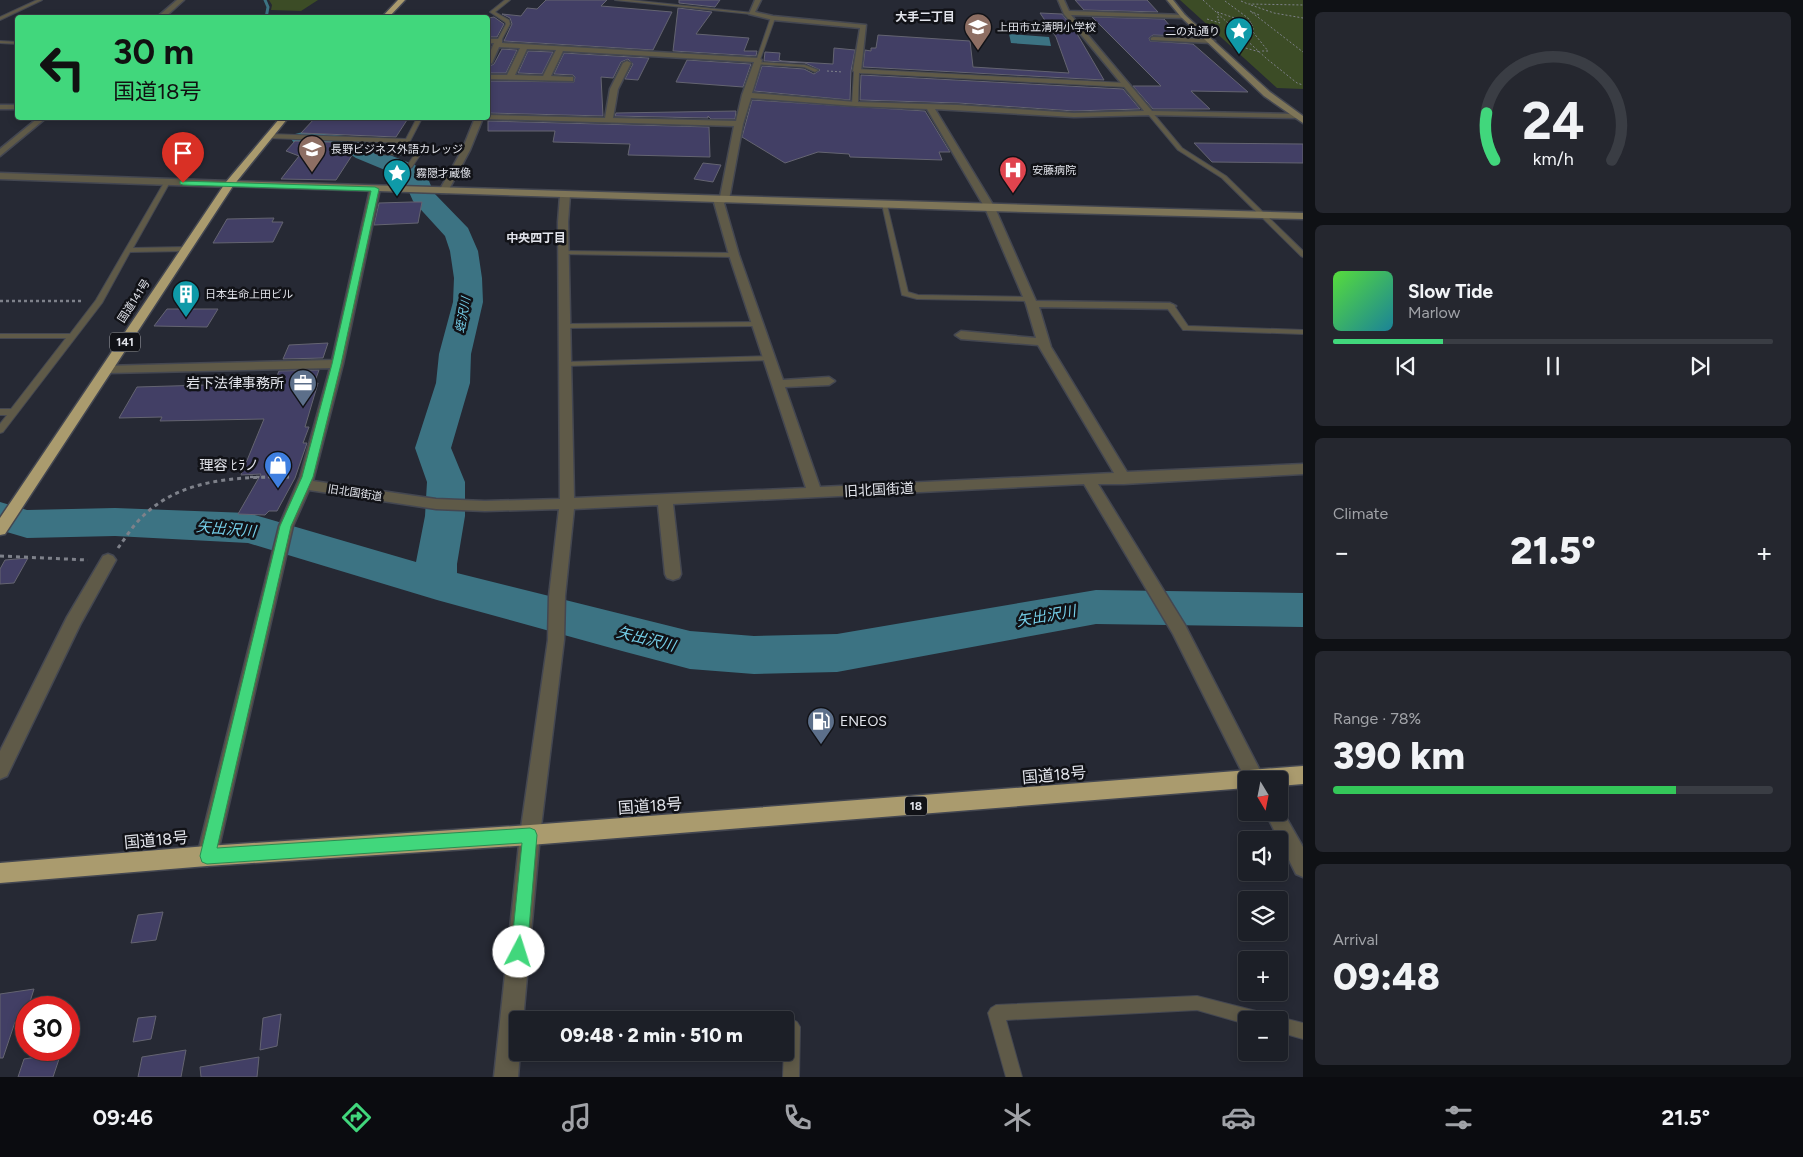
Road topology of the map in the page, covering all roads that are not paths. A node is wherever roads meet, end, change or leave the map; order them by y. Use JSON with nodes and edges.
{"nodes":[{"id":1,"x":40,"y":0,"type":"edge"},
{"id":2,"x":180,"y":0,"type":"edge"},
{"id":3,"x":402,"y":0,"type":"edge"},
{"id":4,"x":508,"y":0,"type":"edge"},
{"id":5,"x":617,"y":0,"type":"edge"},
{"id":6,"x":758,"y":0,"type":"edge"},
{"id":7,"x":1061,"y":0,"type":"edge"},
{"id":8,"x":1170,"y":0,"type":"edge"},
{"id":9,"x":641,"y":1,"type":"edge"},
{"id":10,"x":751,"y":13,"type":"junction"},
{"id":11,"x":1066,"y":13,"type":"junction"},
{"id":12,"x":162,"y":15,"type":"edge"},
{"id":13,"x":387,"y":15,"type":"edge"},
{"id":14,"x":1183,"y":16,"type":"junction"},
{"id":15,"x":774,"y":18,"type":"junction"},
{"id":16,"x":0,"y":19,"type":"edge"},
{"id":17,"x":1153,"y":40,"type":"dead end"},
{"id":18,"x":490,"y":41,"type":"edge"},
{"id":19,"x":1211,"y":41,"type":"junction"},
{"id":20,"x":0,"y":42,"type":"edge"},
{"id":21,"x":15,"y":42,"type":"edge"},
{"id":22,"x":499,"y":43,"type":"junction"},
{"id":23,"x":525,"y":46,"type":"junction"},
{"id":24,"x":560,"y":49,"type":"junction"},
{"id":25,"x":490,"y":59,"type":"edge"},
{"id":26,"x":757,"y":61,"type":"junction"},
{"id":27,"x":627,"y":63,"type":"dead end"},
{"id":28,"x":815,"y":70,"type":"road end"},
{"id":29,"x":857,"y":72,"type":"junction"},
{"id":30,"x":490,"y":76,"type":"edge"},
{"id":31,"x":510,"y":77,"type":"junction"},
{"id":32,"x":546,"y":78,"type":"junction"},
{"id":33,"x":570,"y":78,"type":"dead end"},
{"id":34,"x":1125,"y":86,"type":"junction"},
{"id":35,"x":746,"y":95,"type":"junction"},
{"id":36,"x":855,"y":104,"type":"junction"},
{"id":37,"x":0,"y":107,"type":"edge"},
{"id":38,"x":15,"y":107,"type":"edge"},
{"id":39,"x":930,"y":108,"type":"junction"},
{"id":40,"x":1150,"y":113,"type":"junction"},
{"id":41,"x":490,"y":117,"type":"edge"},
{"id":42,"x":1300,"y":118,"type":"edge"},
{"id":43,"x":40,"y":120,"type":"edge"},
{"id":44,"x":282,"y":120,"type":"edge"},
{"id":45,"x":418,"y":120,"type":"edge"},
{"id":46,"x":478,"y":120,"type":"edge"},
{"id":47,"x":609,"y":120,"type":"junction"},
{"id":48,"x":739,"y":124,"type":"junction"},
{"id":49,"x":269,"y":136,"type":"junction"},
{"id":50,"x":407,"y":143,"type":"junction"},
{"id":51,"x":377,"y":152,"type":"dead end"},
{"id":52,"x":0,"y":153,"type":"edge"},
{"id":53,"x":410,"y":166,"type":"dead end"},
{"id":54,"x":0,"y":176,"type":"edge"},
{"id":55,"x":167,"y":182,"type":"junction"},
{"id":56,"x":229,"y":184,"type":"junction"},
{"id":57,"x":375,"y":189,"type":"junction"},
{"id":58,"x":444,"y":191,"type":"junction"},
{"id":59,"x":566,"y":195,"type":"junction"},
{"id":60,"x":721,"y":200,"type":"junction"},
{"id":61,"x":884,"y":205,"type":"junction"},
{"id":62,"x":990,"y":208,"type":"junction"},
{"id":63,"x":1263,"y":215,"type":"junction"},
{"id":64,"x":1303,"y":216,"type":"edge"},
{"id":65,"x":186,"y":249,"type":"junction"},
{"id":66,"x":130,"y":250,"type":"junction"},
{"id":67,"x":564,"y":253,"type":"junction"},
{"id":68,"x":734,"y":255,"type":"junction"},
{"id":69,"x":1303,"y":255,"type":"edge"},
{"id":70,"x":1031,"y":302,"type":"junction"},
{"id":71,"x":1170,"y":306,"type":"joint"},
{"id":72,"x":758,"y":324,"type":"junction"},
{"id":73,"x":564,"y":326,"type":"junction"},
{"id":74,"x":1303,"y":332,"type":"edge"},
{"id":75,"x":961,"y":335,"type":"dead end"},
{"id":76,"x":0,"y":336,"type":"edge"},
{"id":77,"x":73,"y":336,"type":"junction"},
{"id":78,"x":1044,"y":342,"type":"junction"},
{"id":79,"x":769,"y":358,"type":"junction"},
{"id":80,"x":336,"y":364,"type":"junction"},
{"id":81,"x":565,"y":364,"type":"junction"},
{"id":82,"x":108,"y":369,"type":"junction"},
{"id":83,"x":828,"y":381,"type":"dead end"},
{"id":84,"x":778,"y":384,"type":"junction"},
{"id":85,"x":0,"y":412,"type":"edge"},
{"id":86,"x":14,"y":412,"type":"junction"},
{"id":87,"x":0,"y":430,"type":"edge"},
{"id":88,"x":1303,"y":469,"type":"edge"},
{"id":89,"x":1124,"y":478,"type":"junction"},
{"id":90,"x":1089,"y":480,"type":"junction"},
{"id":91,"x":306,"y":481,"type":"junction"},
{"id":92,"x":815,"y":493,"type":"junction"},
{"id":93,"x":665,"y":500,"type":"junction"},
{"id":94,"x":567,"y":504,"type":"junction"},
{"id":95,"x":0,"y":530,"type":"edge"},
{"id":96,"x":108,"y":560,"type":"road end"},
{"id":97,"x":673,"y":574,"type":"dead end"},
{"id":98,"x":0,"y":770,"type":"edge"},
{"id":99,"x":1252,"y":771,"type":"edge"},
{"id":100,"x":1303,"y":775,"type":"edge"},
{"id":101,"x":1288,"y":776,"type":"edge"},
{"id":102,"x":1238,"y":780,"type":"edge"},
{"id":103,"x":1279,"y":821,"type":"edge"},
{"id":104,"x":530,"y":835,"type":"junction"},
{"id":105,"x":207,"y":856,"type":"junction"},
{"id":106,"x":1303,"y":867,"type":"edge"},
{"id":107,"x":0,"y":873,"type":"edge"},
{"id":108,"x":516,"y":1011,"type":"edge"},
{"id":109,"x":1238,"y":1014,"type":"edge"},
{"id":110,"x":1288,"y":1028,"type":"edge"},
{"id":111,"x":1303,"y":1032,"type":"edge"},
{"id":112,"x":509,"y":1061,"type":"edge"},
{"id":113,"x":791,"y":1061,"type":"edge"},
{"id":114,"x":506,"y":1077,"type":"edge"},
{"id":115,"x":791,"y":1077,"type":"edge"},
{"id":116,"x":1014,"y":1077,"type":"edge"}],
"edges":[{"from":1,"to":16,"type":"lane"},
{"from":2,"to":12,"type":"street"},
{"from":3,"to":13,"type":"highway"},
{"from":4,"to":22,"type":"lane"},
{"from":5,"to":9,"type":"lane"},
{"from":6,"to":10,"type":"street"},
{"from":7,"to":11,"type":"street"},
{"from":8,"to":14,"type":"street"},
{"from":9,"to":10,"type":"lane"},
{"from":10,"to":15,"type":"street"},
{"from":11,"to":14,"type":"street"},
{"from":11,"to":34,"type":"street"},
{"from":14,"to":19,"type":"street"},
{"from":15,"to":26,"type":"lane"},
{"from":15,"to":29,"type":"street"},
{"from":17,"to":19,"type":"street"},
{"from":18,"to":22,"type":"street"},
{"from":19,"to":42,"type":"street"},
{"from":20,"to":21,"type":"lane"},
{"from":22,"to":23,"type":"street"},
{"from":22,"to":25,"type":"street"},
{"from":23,"to":24,"type":"street"},
{"from":23,"to":31,"type":"street"},
{"from":24,"to":26,"type":"street"},
{"from":24,"to":32,"type":"street"},
{"from":26,"to":28,"type":"lane"},
{"from":26,"to":35,"type":"street"},
{"from":27,"to":47,"type":"street"},
{"from":29,"to":34,"type":"lane"},
{"from":29,"to":36,"type":"lane"},
{"from":30,"to":31,"type":"street"},
{"from":31,"to":32,"type":"street"},
{"from":32,"to":33,"type":"street"},
{"from":34,"to":40,"type":"street"},
{"from":35,"to":36,"type":"street"},
{"from":35,"to":48,"type":"street"},
{"from":36,"to":39,"type":"street"},
{"from":37,"to":38,"type":"street"},
{"from":39,"to":40,"type":"street"},
{"from":39,"to":62,"type":"street"},
{"from":40,"to":42,"type":"street"},
{"from":40,"to":63,"type":"lane"},
{"from":41,"to":47,"type":"street"},
{"from":43,"to":52,"type":"street"},
{"from":44,"to":49,"type":"highway","name":"国道141号","number":"141"},
{"from":45,"to":50,"type":"lane"},
{"from":46,"to":58,"type":"street"},
{"from":47,"to":48,"type":"street"},
{"from":48,"to":60,"type":"street"},
{"from":49,"to":50,"type":"lane"},
{"from":49,"to":56,"type":"highway","name":"国道141号","number":"141"},
{"from":50,"to":51,"type":"lane"},
{"from":50,"to":53,"type":"lane"},
{"from":54,"to":55,"type":"street"},
{"from":55,"to":56,"type":"street"},
{"from":55,"to":66,"type":"lane"},
{"from":56,"to":57,"type":"street"},
{"from":56,"to":65,"type":"highway","name":"国道141号","number":"141"},
{"from":57,"to":58,"type":"street"},
{"from":57,"to":80,"type":"street"},
{"from":58,"to":59,"type":"street"},
{"from":59,"to":60,"type":"street"},
{"from":59,"to":67,"type":"street"},
{"from":60,"to":61,"type":"street"},
{"from":60,"to":68,"type":"street"},
{"from":61,"to":62,"type":"street"},
{"from":61,"to":70,"type":"lane"},
{"from":62,"to":63,"type":"street"},
{"from":62,"to":70,"type":"street"},
{"from":63,"to":64,"type":"street"},
{"from":63,"to":69,"type":"lane"},
{"from":65,"to":66,"type":"lane"},
{"from":65,"to":82,"type":"highway","name":"国道141号","number":"141"},
{"from":66,"to":77,"type":"lane"},
{"from":67,"to":68,"type":"lane"},
{"from":67,"to":73,"type":"street"},
{"from":68,"to":72,"type":"street"},
{"from":70,"to":71,"type":"street"},
{"from":70,"to":78,"type":"street"},
{"from":71,"to":74,"type":"lane"},
{"from":72,"to":73,"type":"lane"},
{"from":72,"to":79,"type":"street"},
{"from":73,"to":81,"type":"street"},
{"from":75,"to":78,"type":"street"},
{"from":76,"to":77,"type":"lane"},
{"from":77,"to":86,"type":"lane"},
{"from":78,"to":89,"type":"street"},
{"from":79,"to":81,"type":"lane"},
{"from":79,"to":84,"type":"street"},
{"from":80,"to":82,"type":"street"},
{"from":80,"to":91,"type":"street"},
{"from":81,"to":94,"type":"street"},
{"from":82,"to":95,"type":"highway","name":"国道141号","number":"141"},
{"from":83,"to":84,"type":"street"},
{"from":84,"to":92,"type":"street"},
{"from":85,"to":86,"type":"lane"},
{"from":86,"to":87,"type":"lane"},
{"from":88,"to":89,"type":"street","name":"旧北国街道"},
{"from":89,"to":90,"type":"street","name":"旧北国街道"},
{"from":90,"to":92,"type":"street","name":"旧北国街道"},
{"from":90,"to":99,"type":"street"},
{"from":91,"to":94,"type":"street","name":"旧北国街道"},
{"from":91,"to":105,"type":"street"},
{"from":92,"to":93,"type":"street","name":"旧北国街道"},
{"from":93,"to":94,"type":"street","name":"旧北国街道"},
{"from":93,"to":97,"type":"street"},
{"from":94,"to":104,"type":"street"},
{"from":96,"to":98,"type":"street"},
{"from":100,"to":101,"type":"highway","name":"国道18号","number":"18"},
{"from":102,"to":104,"type":"highway","name":"国道18号","number":"18"},
{"from":103,"to":106,"type":"street"},
{"from":104,"to":105,"type":"highway","name":"国道18号","number":"18"},
{"from":104,"to":108,"type":"street"},
{"from":105,"to":107,"type":"highway","name":"国道18号","number":"18"},
{"from":109,"to":116,"type":"lane"},
{"from":110,"to":111,"type":"lane"},
{"from":112,"to":114,"type":"street"},
{"from":113,"to":115,"type":"lane"}]}
